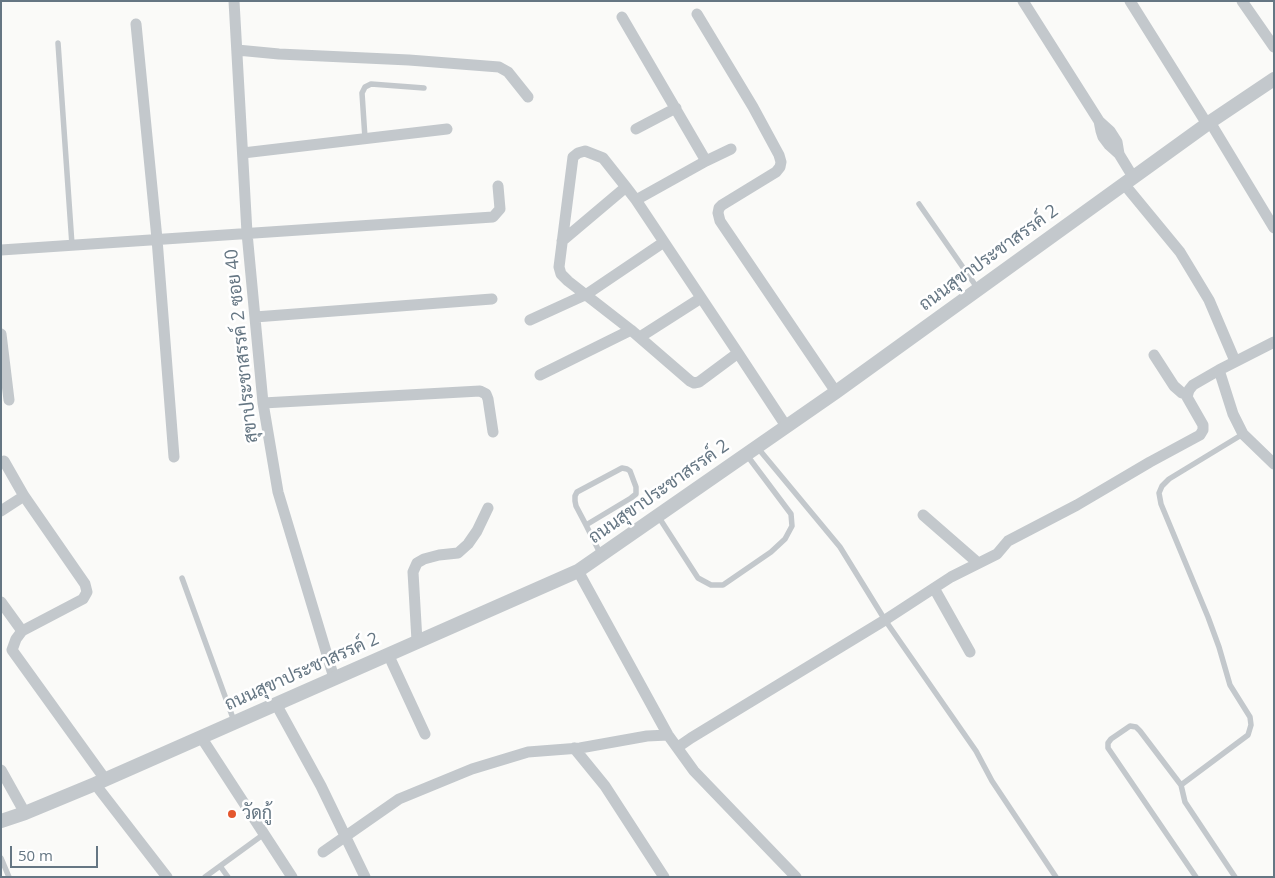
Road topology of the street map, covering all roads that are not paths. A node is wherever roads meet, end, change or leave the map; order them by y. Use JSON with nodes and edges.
{"nodes":[{"id":1,"x":234,"y":1,"type":"edge"},
{"id":2,"x":1023,"y":1,"type":"edge"},
{"id":3,"x":1130,"y":1,"type":"edge"},
{"id":4,"x":1242,"y":1,"type":"edge"},
{"id":5,"x":697,"y":14,"type":"dead end"},
{"id":6,"x":622,"y":17,"type":"dead end"},
{"id":7,"x":136,"y":24,"type":"dead end"},
{"id":8,"x":58,"y":43,"type":"dead end"},
{"id":9,"x":1274,"y":47,"type":"edge"},
{"id":10,"x":237,"y":50,"type":"junction"},
{"id":11,"x":1274,"y":79,"type":"edge"},
{"id":12,"x":424,"y":88,"type":"dead end"},
{"id":13,"x":528,"y":97,"type":"dead end"},
{"id":14,"x":676,"y":108,"type":"junction"},
{"id":15,"x":1208,"y":123,"type":"junction"},
{"id":16,"x":636,"y":128,"type":"dead end"},
{"id":17,"x":447,"y":129,"type":"dead end"},
{"id":18,"x":365,"y":138,"type":"junction"},
{"id":19,"x":731,"y":149,"type":"dead end"},
{"id":20,"x":243,"y":153,"type":"junction"},
{"id":21,"x":706,"y":161,"type":"junction"},
{"id":22,"x":1128,"y":181,"type":"junction"},
{"id":23,"x":498,"y":186,"type":"dead end"},
{"id":24,"x":626,"y":187,"type":"junction"},
{"id":25,"x":636,"y":200,"type":"junction"},
{"id":26,"x":919,"y":204,"type":"dead end"},
{"id":27,"x":1274,"y":228,"type":"edge"},
{"id":28,"x":247,"y":233,"type":"junction"},
{"id":29,"x":157,"y":239,"type":"junction"},
{"id":30,"x":562,"y":240,"type":"junction"},
{"id":31,"x":664,"y":242,"type":"junction"},
{"id":32,"x":72,"y":245,"type":"junction"},
{"id":33,"x":1,"y":250,"type":"edge"},
{"id":34,"x":978,"y":289,"type":"junction"},
{"id":35,"x":587,"y":294,"type":"junction"},
{"id":36,"x":701,"y":298,"type":"junction"},
{"id":37,"x":492,"y":299,"type":"dead end"},
{"id":38,"x":255,"y":317,"type":"junction"},
{"id":39,"x":530,"y":320,"type":"dead end"},
{"id":40,"x":635,"y":333,"type":"junction"},
{"id":41,"x":1,"y":334,"type":"edge"},
{"id":42,"x":1274,"y":342,"type":"edge"},
{"id":43,"x":738,"y":353,"type":"junction"},
{"id":44,"x":1154,"y":355,"type":"dead end"},
{"id":45,"x":1235,"y":361,"type":"junction"},
{"id":46,"x":1219,"y":370,"type":"junction"},
{"id":47,"x":540,"y":375,"type":"dead end"},
{"id":48,"x":836,"y":392,"type":"junction"},
{"id":49,"x":1187,"y":395,"type":"junction"},
{"id":50,"x":9,"y":400,"type":"dead end"},
{"id":51,"x":264,"y":402,"type":"junction"},
{"id":52,"x":786,"y":426,"type":"junction"},
{"id":53,"x":492,"y":432,"type":"dead end"},
{"id":54,"x":1243,"y":434,"type":"junction"},
{"id":55,"x":751,"y":451,"type":"junction"},
{"id":56,"x":174,"y":457,"type":"dead end"},
{"id":57,"x":4,"y":461,"type":"dead end"},
{"id":58,"x":1274,"y":464,"type":"edge"},
{"id":59,"x":24,"y":496,"type":"junction"},
{"id":60,"x":488,"y":508,"type":"dead end"},
{"id":61,"x":1,"y":511,"type":"edge"},
{"id":62,"x":923,"y":515,"type":"dead end"},
{"id":63,"x":658,"y":516,"type":"junction"},
{"id":64,"x":586,"y":525,"type":"junction"},
{"id":65,"x":601,"y":555,"type":"junction"},
{"id":66,"x":978,"y":563,"type":"junction"},
{"id":67,"x":578,"y":570,"type":"junction"},
{"id":68,"x":182,"y":578,"type":"dead end"},
{"id":69,"x":934,"y":588,"type":"junction"},
{"id":70,"x":1,"y":602,"type":"edge"},
{"id":71,"x":885,"y":620,"type":"junction"},
{"id":72,"x":22,"y":631,"type":"junction"},
{"id":73,"x":417,"y":641,"type":"junction"},
{"id":74,"x":970,"y":652,"type":"dead end"},
{"id":75,"x":388,"y":654,"type":"junction"},
{"id":76,"x":334,"y":678,"type":"junction"},
{"id":77,"x":276,"y":704,"type":"junction"},
{"id":78,"x":234,"y":722,"type":"junction"},
{"id":79,"x":425,"y":734,"type":"dead end"},
{"id":80,"x":668,"y":734,"type":"junction"},
{"id":81,"x":201,"y":737,"type":"junction"},
{"id":82,"x":678,"y":747,"type":"junction"},
{"id":83,"x":574,"y":748,"type":"junction"},
{"id":84,"x":1,"y":770,"type":"edge"},
{"id":85,"x":100,"y":782,"type":"junction"},
{"id":86,"x":1180,"y":785,"type":"junction"},
{"id":87,"x":25,"y":813,"type":"junction"},
{"id":88,"x":1,"y":821,"type":"edge"},
{"id":89,"x":264,"y":834,"type":"junction"},
{"id":90,"x":345,"y":837,"type":"junction"},
{"id":91,"x":324,"y":852,"type":"dead end"},
{"id":92,"x":1,"y":858,"type":"edge"},
{"id":93,"x":220,"y":866,"type":"junction"},
{"id":94,"x":9,"y":877,"type":"edge"},
{"id":95,"x":167,"y":877,"type":"edge"},
{"id":96,"x":204,"y":877,"type":"edge"},
{"id":97,"x":228,"y":877,"type":"edge"},
{"id":98,"x":292,"y":877,"type":"edge"},
{"id":99,"x":365,"y":877,"type":"edge"},
{"id":100,"x":664,"y":877,"type":"edge"},
{"id":101,"x":796,"y":877,"type":"edge"},
{"id":102,"x":1056,"y":877,"type":"edge"},
{"id":103,"x":1196,"y":877,"type":"edge"},
{"id":104,"x":1235,"y":877,"type":"edge"}],
"edges":[{"from":1,"to":10,"type":"street","name":"สุขาประชาสรรค์ 2 ซอย 40"},
{"from":2,"to":22,"type":"street"},
{"from":3,"to":15,"type":"street"},
{"from":4,"to":9,"type":"street"},
{"from":5,"to":48,"type":"street"},
{"from":6,"to":14,"type":"street"},
{"from":7,"to":29,"type":"street"},
{"from":8,"to":32,"type":"lane"},
{"from":10,"to":13,"type":"street"},
{"from":10,"to":20,"type":"street","name":"สุขาประชาสรรค์ 2 ซอย 40"},
{"from":11,"to":15,"type":"street","name":"ถนนสุขาประชาสรรค์ 2"},
{"from":12,"to":18,"type":"lane"},
{"from":14,"to":16,"type":"street"},
{"from":14,"to":21,"type":"street"},
{"from":15,"to":22,"type":"street","name":"ถนนสุขาประชาสรรค์ 2"},
{"from":15,"to":27,"type":"street"},
{"from":17,"to":18,"type":"street"},
{"from":18,"to":20,"type":"street"},
{"from":19,"to":21,"type":"street"},
{"from":20,"to":28,"type":"street","name":"สุขาประชาสรรค์ 2 ซอย 40"},
{"from":21,"to":25,"type":"street"},
{"from":22,"to":34,"type":"street","name":"ถนนสุขาประชาสรรค์ 2"},
{"from":22,"to":45,"type":"street"},
{"from":23,"to":28,"type":"street"},
{"from":24,"to":25,"type":"street"},
{"from":24,"to":30,"type":"street"},
{"from":24,"to":30,"type":"street"},
{"from":25,"to":31,"type":"street"},
{"from":26,"to":34,"type":"lane"},
{"from":28,"to":29,"type":"street"},
{"from":28,"to":38,"type":"street","name":"สุขาประชาสรรค์ 2 ซอย 40"},
{"from":29,"to":32,"type":"street"},
{"from":29,"to":56,"type":"street"},
{"from":30,"to":35,"type":"street"},
{"from":31,"to":35,"type":"street"},
{"from":31,"to":36,"type":"street"},
{"from":32,"to":33,"type":"street"},
{"from":34,"to":48,"type":"street","name":"ถนนสุขาประชาสรรค์ 2"},
{"from":35,"to":39,"type":"street"},
{"from":35,"to":40,"type":"street"},
{"from":36,"to":40,"type":"street"},
{"from":36,"to":43,"type":"street"},
{"from":37,"to":38,"type":"street"},
{"from":38,"to":51,"type":"street","name":"สุขาประชาสรรค์ 2 ซอย 40"},
{"from":40,"to":43,"type":"street"},
{"from":40,"to":47,"type":"street"},
{"from":41,"to":50,"type":"street"},
{"from":42,"to":45,"type":"street"},
{"from":43,"to":52,"type":"street"},
{"from":44,"to":49,"type":"street"},
{"from":45,"to":46,"type":"street"},
{"from":46,"to":49,"type":"street"},
{"from":46,"to":54,"type":"street"},
{"from":48,"to":52,"type":"street","name":"ถนนสุขาประชาสรรค์ 2"},
{"from":49,"to":66,"type":"street"},
{"from":51,"to":53,"type":"street"},
{"from":51,"to":76,"type":"street","name":"สุขาประชาสรรค์ 2 ซอย 40"},
{"from":52,"to":55,"type":"street","name":"ถนนสุขาประชาสรรค์ 2"},
{"from":54,"to":58,"type":"street"},
{"from":54,"to":86,"type":"lane"},
{"from":55,"to":63,"type":"street","name":"ถนนสุขาประชาสรรค์ 2"},
{"from":55,"to":63,"type":"lane"},
{"from":55,"to":71,"type":"lane"},
{"from":57,"to":59,"type":"street"},
{"from":59,"to":61,"type":"street"},
{"from":59,"to":72,"type":"street"},
{"from":60,"to":73,"type":"street"},
{"from":62,"to":66,"type":"street"},
{"from":63,"to":65,"type":"street","name":"ถนนสุขาประชาสรรค์ 2"},
{"from":64,"to":64,"type":"lane"},
{"from":64,"to":65,"type":"lane"},
{"from":65,"to":67,"type":"street","name":"ถนนสุขาประชาสรรค์ 2"},
{"from":66,"to":69,"type":"street"},
{"from":67,"to":73,"type":"street","name":"ถนนสุขาประชาสรรค์ 2"},
{"from":67,"to":80,"type":"street"},
{"from":68,"to":78,"type":"lane"},
{"from":69,"to":71,"type":"street"},
{"from":69,"to":74,"type":"street"},
{"from":70,"to":72,"type":"street"},
{"from":71,"to":82,"type":"street"},
{"from":71,"to":102,"type":"lane"},
{"from":72,"to":85,"type":"street"},
{"from":73,"to":75,"type":"street","name":"ถนนสุขาประชาสรรค์ 2"},
{"from":75,"to":76,"type":"street","name":"ถนนสุขาประชาสรรค์ 2"},
{"from":75,"to":79,"type":"street"},
{"from":76,"to":77,"type":"street","name":"ถนนสุขาประชาสรรค์ 2"},
{"from":77,"to":78,"type":"street","name":"ถนนสุขาประชาสรรค์ 2"},
{"from":77,"to":90,"type":"street"},
{"from":78,"to":81,"type":"street","name":"ถนนสุขาประชาสรรค์ 2"},
{"from":80,"to":82,"type":"street"},
{"from":80,"to":83,"type":"street"},
{"from":81,"to":85,"type":"street","name":"ถนนสุขาประชาสรรค์ 2"},
{"from":81,"to":89,"type":"street"},
{"from":82,"to":101,"type":"street"},
{"from":83,"to":90,"type":"street"},
{"from":83,"to":100,"type":"street"},
{"from":84,"to":87,"type":"street"},
{"from":85,"to":87,"type":"street","name":"ถนนสุขาประชาสรรค์ 2"},
{"from":85,"to":95,"type":"street"},
{"from":86,"to":103,"type":"lane"},
{"from":86,"to":104,"type":"lane"},
{"from":87,"to":88,"type":"street","name":"ถนนสุขาประชาสรรค์ 2"},
{"from":89,"to":93,"type":"lane"},
{"from":89,"to":98,"type":"street"},
{"from":90,"to":91,"type":"street"},
{"from":90,"to":99,"type":"street"},
{"from":92,"to":94,"type":"lane"},
{"from":93,"to":96,"type":"lane"},
{"from":93,"to":97,"type":"lane"}]}
